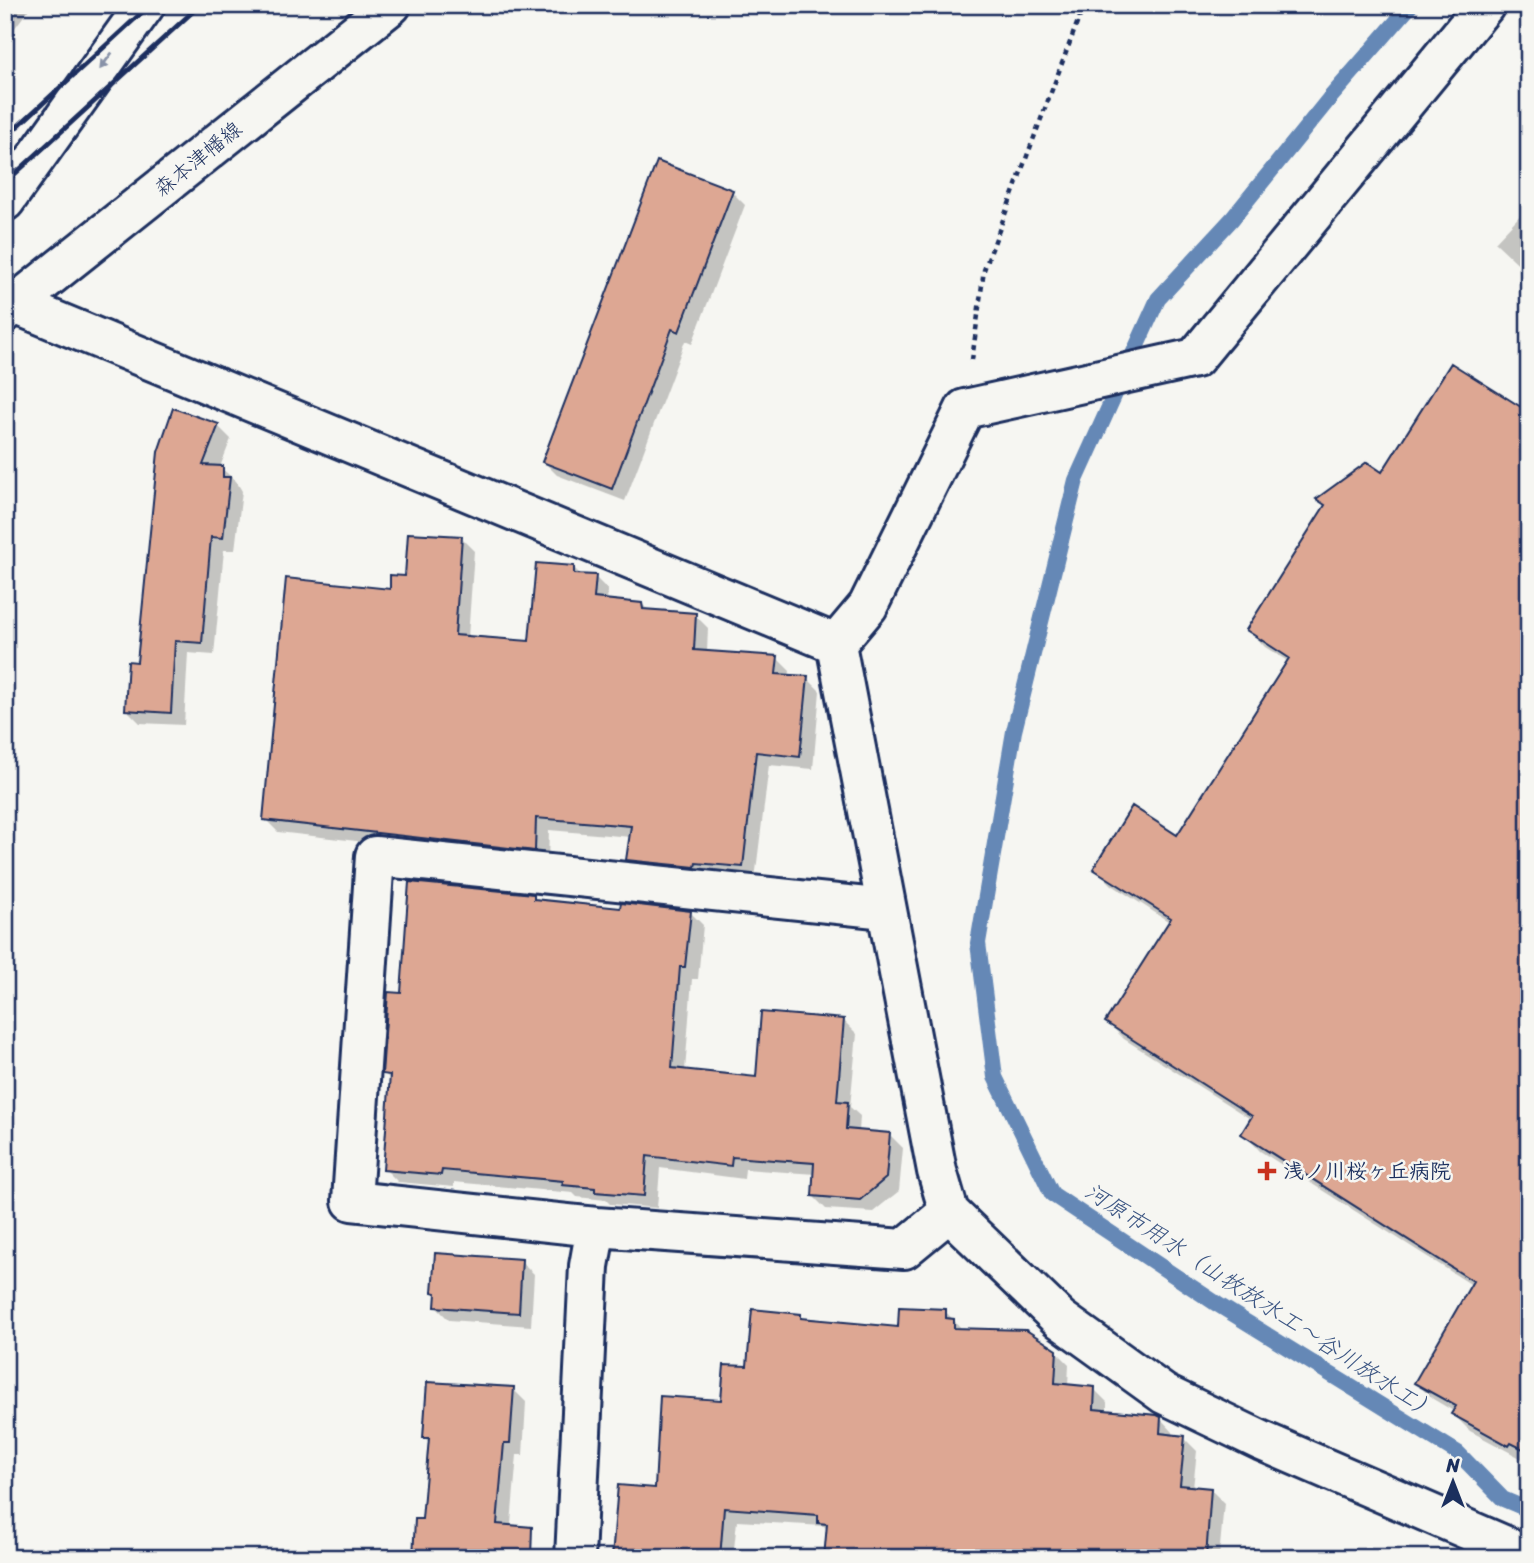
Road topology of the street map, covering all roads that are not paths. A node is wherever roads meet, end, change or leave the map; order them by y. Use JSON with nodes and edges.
{"nodes":[{"id":1,"x":145,"y":5,"type":"edge"},
{"id":2,"x":391,"y":5,"type":"edge"},
{"id":3,"x":1485,"y":5,"type":"edge"},
{"id":4,"x":5,"y":201,"type":"edge"},
{"id":5,"x":8,"y":305,"type":"edge"},
{"id":6,"x":836,"y":644,"type":"junction"},
{"id":7,"x":886,"y":909,"type":"junction"},
{"id":8,"x":949,"y":1212,"type":"junction"},
{"id":9,"x":596,"y":1227,"type":"junction"},
{"id":10,"x":1529,"y":1556,"type":"edge"},
{"id":11,"x":575,"y":1558,"type":"edge"}],
"edges":[{"from":1,"to":4,"type":"street","one_way":true},
{"from":2,"to":5,"type":"street","name":"森本津幡線"},
{"from":3,"to":6,"type":"street"},
{"from":5,"to":6,"type":"street"},
{"from":6,"to":7,"type":"street"},
{"from":7,"to":8,"type":"street"},
{"from":7,"to":9,"type":"street"},
{"from":8,"to":9,"type":"street"},
{"from":8,"to":10,"type":"street"},
{"from":9,"to":11,"type":"street"}]}
